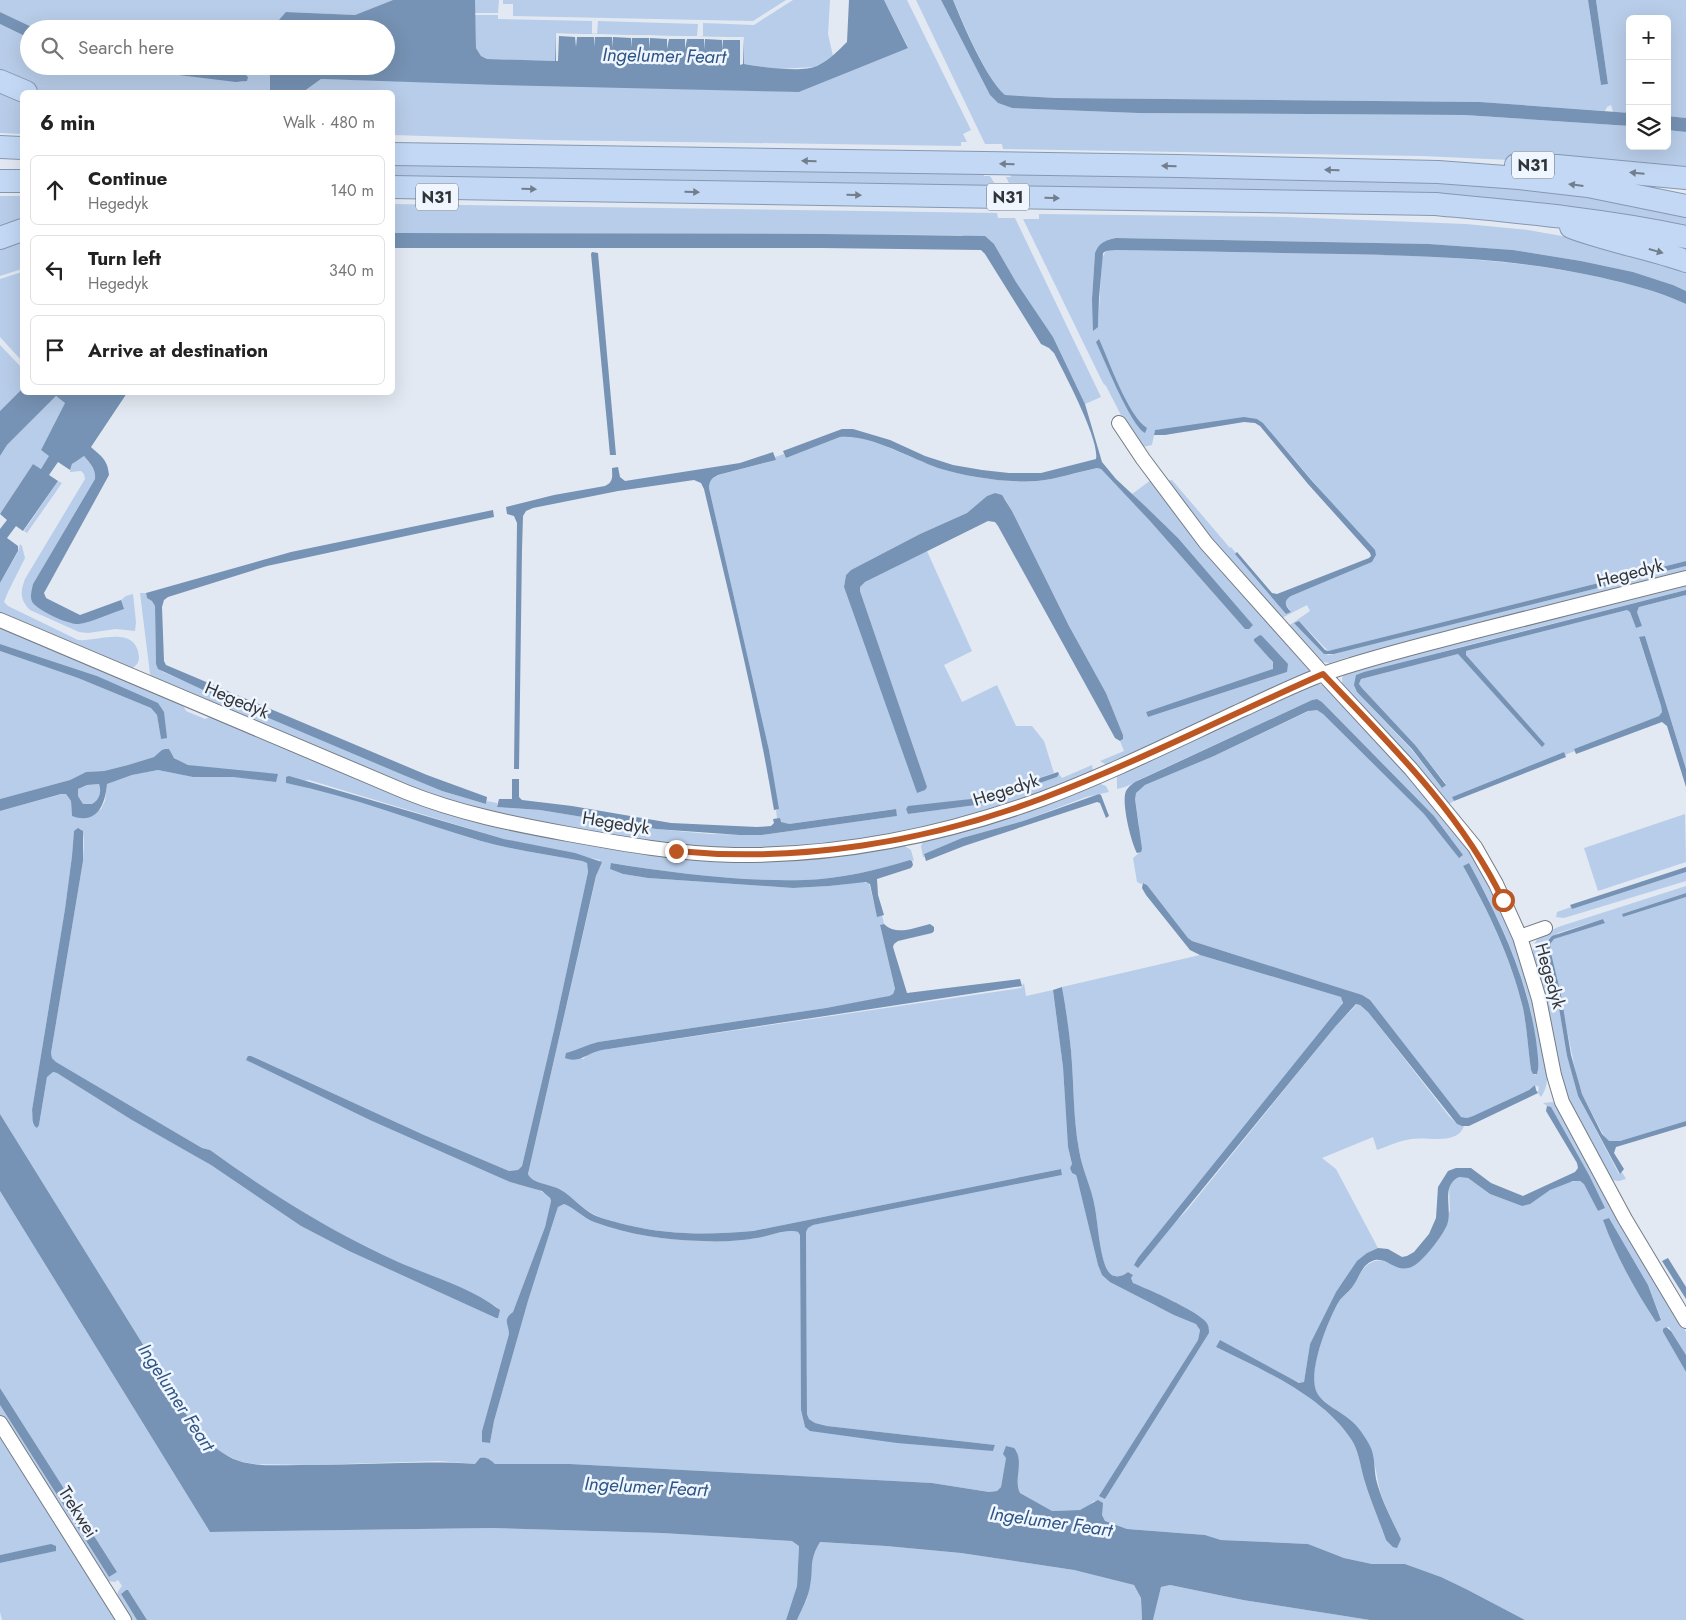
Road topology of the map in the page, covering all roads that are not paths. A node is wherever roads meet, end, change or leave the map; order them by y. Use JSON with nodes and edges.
{"nodes":[{"id":1,"x":0,"y":81,"type":"edge"},
{"id":2,"x":21,"y":90,"type":"edge"},
{"id":3,"x":0,"y":147,"type":"edge"},
{"id":4,"x":20,"y":148,"type":"edge"},
{"id":5,"x":395,"y":154,"type":"edge"},
{"id":6,"x":1380,"y":171,"type":"junction"},
{"id":7,"x":1686,"y":178,"type":"edge"},
{"id":8,"x":0,"y":180,"type":"edge"},
{"id":9,"x":20,"y":181,"type":"edge"},
{"id":10,"x":395,"y":187,"type":"edge"},
{"id":11,"x":481,"y":188,"type":"junction"},
{"id":12,"x":395,"y":199,"type":"edge"},
{"id":13,"x":1686,"y":206,"type":"edge"},
{"id":14,"x":1535,"y":213,"type":"junction"},
{"id":15,"x":20,"y":231,"type":"edge"},
{"id":16,"x":1686,"y":237,"type":"edge"},
{"id":17,"x":0,"y":238,"type":"edge"},
{"id":18,"x":1686,"y":261,"type":"edge"},
{"id":19,"x":1119,"y":423,"type":"dead end"},
{"id":20,"x":1686,"y":578,"type":"edge"},
{"id":21,"x":0,"y":620,"type":"edge"},
{"id":22,"x":1323,"y":674,"type":"junction"},
{"id":23,"x":1545,"y":928,"type":"dead end"},
{"id":24,"x":1520,"y":936,"type":"junction"},
{"id":25,"x":1686,"y":1321,"type":"edge"},
{"id":26,"x":0,"y":1423,"type":"edge"},
{"id":27,"x":124,"y":1620,"type":"edge"}],
"edges":[{"from":1,"to":2,"type":"highway"},
{"from":3,"to":4,"type":"highway"},
{"from":6,"to":5,"type":"highway","number":"N31","one_way":true},
{"from":7,"to":6,"type":"highway","number":"N31","one_way":true},
{"from":13,"to":6,"type":"highway","number":"N31","one_way":true},
{"from":8,"to":9,"type":"highway"},
{"from":10,"to":11,"type":"highway","number":"N31"},
{"from":11,"to":12,"type":"highway","number":"N31"},
{"from":11,"to":14,"type":"highway","number":"N31","one_way":true},
{"from":14,"to":16,"type":"highway","number":"N31"},
{"from":14,"to":18,"type":"highway","number":"N31","one_way":true},
{"from":15,"to":17,"type":"highway"},
{"from":19,"to":22,"type":"street","name":"Hegedyk"},
{"from":20,"to":22,"type":"street","name":"Hegedyk"},
{"from":21,"to":22,"type":"street","name":"Hegedyk"},
{"from":22,"to":24,"type":"street","name":"Hegedyk"},
{"from":23,"to":24,"type":"street"},
{"from":24,"to":25,"type":"street","name":"Hegedyk"},
{"from":26,"to":27,"type":"street","name":"Trekwei"}]}
